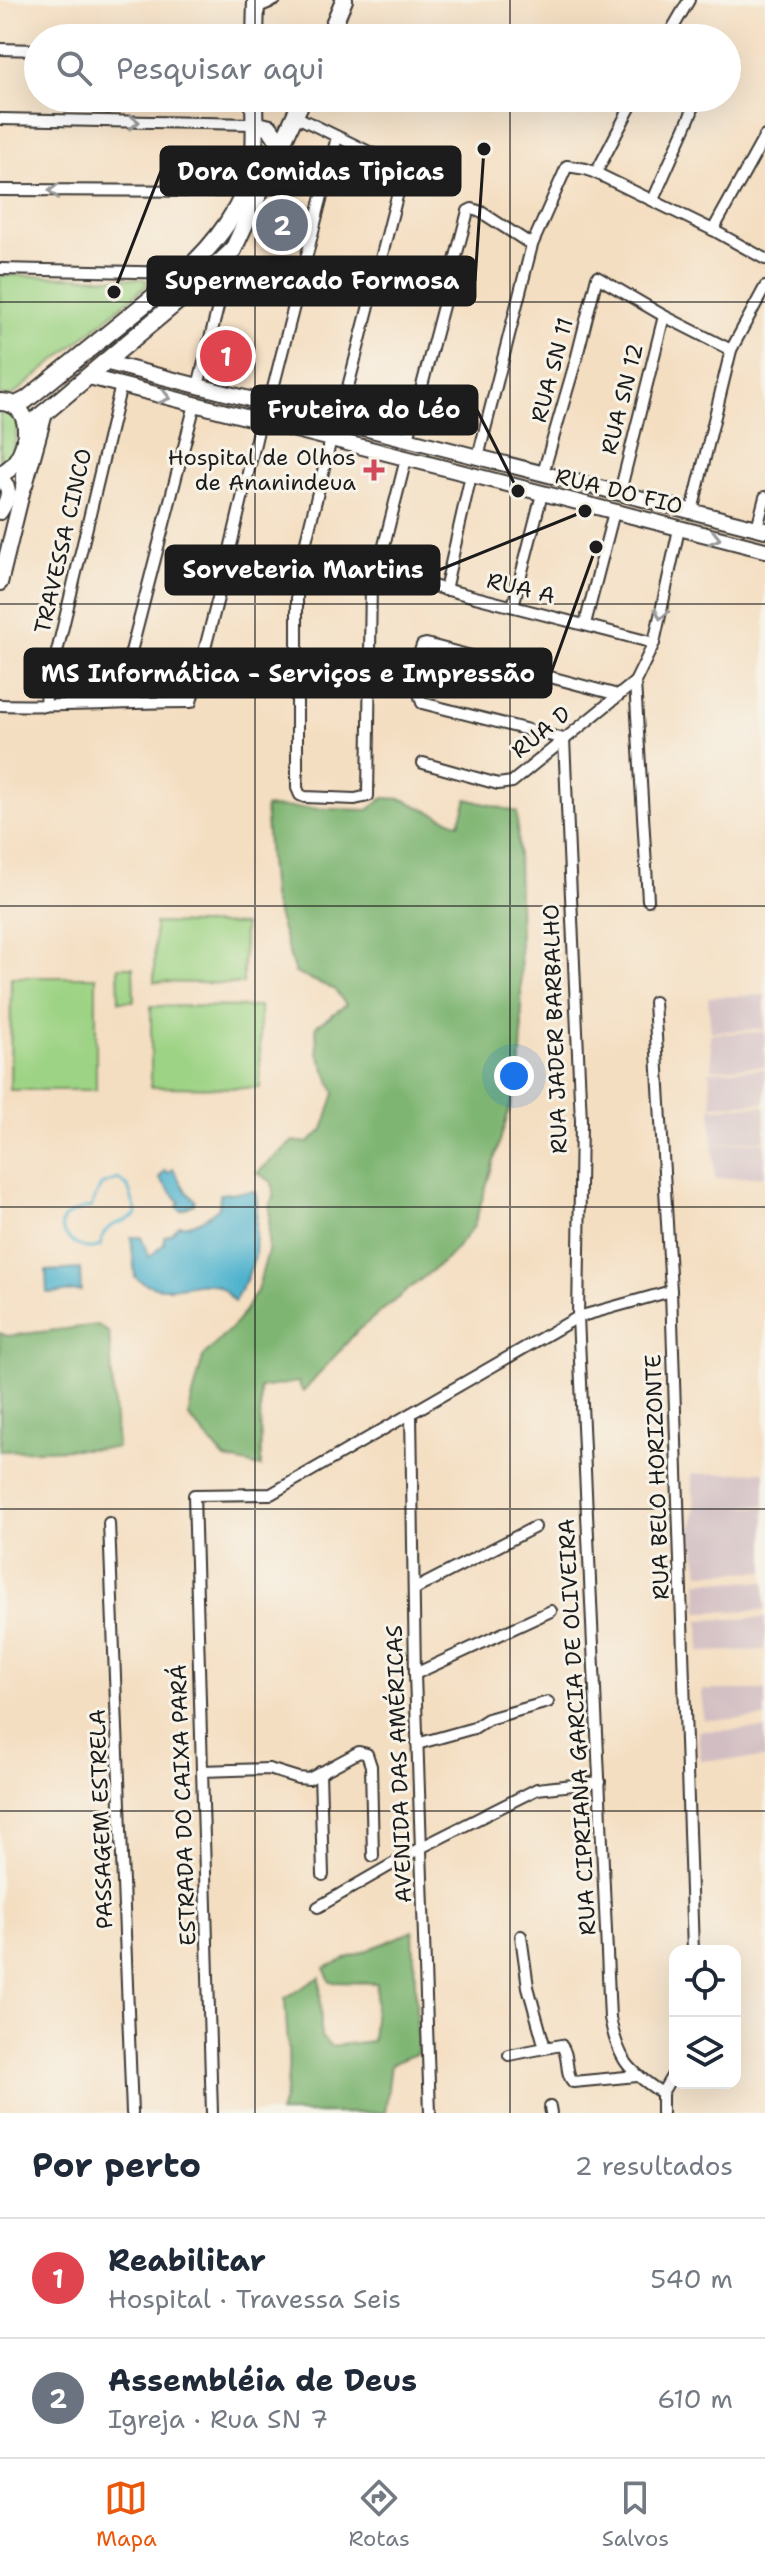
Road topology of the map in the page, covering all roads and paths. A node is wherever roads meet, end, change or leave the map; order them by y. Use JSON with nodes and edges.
{"nodes":[{"id":1,"x":275,"y":0,"type":"edge"},
{"id":2,"x":344,"y":0,"type":"edge"},
{"id":3,"x":689,"y":0,"type":"edge"},
{"id":4,"x":256,"y":4,"type":"edge"},
{"id":5,"x":255,"y":24,"type":"edge"},
{"id":6,"x":334,"y":24,"type":"edge"},
{"id":7,"x":675,"y":24,"type":"edge"},
{"id":8,"x":0,"y":49,"type":"edge"},
{"id":9,"x":24,"y":50,"type":"edge"},
{"id":10,"x":254,"y":112,"type":"edge"},
{"id":11,"x":297,"y":112,"type":"edge"},
{"id":12,"x":628,"y":112,"type":"edge"},
{"id":13,"x":692,"y":112,"type":"dead end"},
{"id":14,"x":295,"y":116,"type":"junction"},
{"id":15,"x":0,"y":119,"type":"edge"},
{"id":16,"x":254,"y":124,"type":"junction"},
{"id":17,"x":765,"y":136,"type":"edge"},
{"id":18,"x":337,"y":137,"type":"junction"},
{"id":19,"x":281,"y":144,"type":"junction"},
{"id":20,"x":596,"y":173,"type":"junction"},
{"id":21,"x":0,"y":190,"type":"edge"},
{"id":22,"x":244,"y":191,"type":"junction"},
{"id":23,"x":653,"y":200,"type":"junction"},
{"id":24,"x":713,"y":230,"type":"junction"},
{"id":25,"x":532,"y":245,"type":"junction"},
{"id":26,"x":233,"y":250,"type":"junction"},
{"id":27,"x":765,"y":259,"type":"edge"},
{"id":28,"x":0,"y":269,"type":"edge"},
{"id":29,"x":183,"y":273,"type":"junction"},
{"id":30,"x":765,"y":287,"type":"edge"},
{"id":31,"x":664,"y":316,"type":"junction"},
{"id":32,"x":100,"y":340,"type":"junction"},
{"id":33,"x":731,"y":350,"type":"junction"},
{"id":34,"x":109,"y":358,"type":"junction"},
{"id":35,"x":62,"y":371,"type":"junction"},
{"id":36,"x":89,"y":377,"type":"junction"},
{"id":37,"x":121,"y":385,"type":"junction"},
{"id":38,"x":198,"y":386,"type":"junction"},
{"id":39,"x":73,"y":389,"type":"junction"},
{"id":40,"x":4,"y":403,"type":"edge"},
{"id":41,"x":195,"y":404,"type":"junction"},
{"id":42,"x":269,"y":404,"type":"junction"},
{"id":43,"x":44,"y":413,"type":"junction"},
{"id":44,"x":260,"y":422,"type":"junction"},
{"id":45,"x":339,"y":422,"type":"junction"},
{"id":46,"x":25,"y":438,"type":"junction"},
{"id":47,"x":331,"y":439,"type":"junction"},
{"id":48,"x":408,"y":439,"type":"junction"},
{"id":49,"x":436,"y":446,"type":"junction"},
{"id":50,"x":457,"y":451,"type":"junction"},
{"id":51,"x":478,"y":457,"type":"junction"},
{"id":52,"x":406,"y":459,"type":"junction"},
{"id":53,"x":430,"y":465,"type":"junction"},
{"id":54,"x":451,"y":470,"type":"junction"},
{"id":55,"x":543,"y":473,"type":"junction"},
{"id":56,"x":471,"y":475,"type":"junction"},
{"id":57,"x":0,"y":476,"type":"edge"},
{"id":58,"x":24,"y":485,"type":"junction"},
{"id":59,"x":620,"y":492,"type":"junction"},
{"id":60,"x":542,"y":494,"type":"junction"},
{"id":61,"x":765,"y":497,"type":"edge"},
{"id":62,"x":692,"y":511,"type":"junction"},
{"id":63,"x":0,"y":512,"type":"edge"},
{"id":64,"x":614,"y":512,"type":"junction"},
{"id":65,"x":679,"y":529,"type":"junction"},
{"id":66,"x":761,"y":529,"type":"edge"},
{"id":67,"x":765,"y":550,"type":"edge"},
{"id":68,"x":225,"y":571,"type":"junction"},
{"id":69,"x":378,"y":572,"type":"junction"},
{"id":70,"x":297,"y":578,"type":"junction"},
{"id":71,"x":371,"y":582,"type":"junction"},
{"id":72,"x":0,"y":583,"type":"edge"},
{"id":73,"x":445,"y":590,"type":"junction"},
{"id":74,"x":513,"y":606,"type":"junction"},
{"id":75,"x":585,"y":624,"type":"junction"},
{"id":76,"x":654,"y":643,"type":"junction"},
{"id":77,"x":635,"y":682,"type":"junction"},
{"id":78,"x":618,"y":695,"type":"junction"},
{"id":79,"x":118,"y":702,"type":"junction"},
{"id":80,"x":0,"y":705,"type":"edge"},
{"id":81,"x":44,"y":706,"type":"junction"},
{"id":82,"x":564,"y":739,"type":"junction"},
{"id":83,"x":423,"y":763,"type":"dead end"},
{"id":84,"x":648,"y":900,"type":"dead end"},
{"id":85,"x":654,"y":1002,"type":"dead end"},
{"id":86,"x":671,"y":1291,"type":"junction"},
{"id":87,"x":578,"y":1317,"type":"junction"},
{"id":88,"x":411,"y":1414,"type":"junction"},
{"id":89,"x":109,"y":1523,"type":"dead end"},
{"id":90,"x":535,"y":1527,"type":"dead end"},
{"id":91,"x":415,"y":1589,"type":"junction"},
{"id":92,"x":551,"y":1611,"type":"dead end"},
{"id":93,"x":415,"y":1674,"type":"junction"},
{"id":94,"x":548,"y":1702,"type":"dead end"},
{"id":95,"x":417,"y":1744,"type":"junction"},
{"id":96,"x":202,"y":1771,"type":"junction"},
{"id":97,"x":320,"y":1772,"type":"junction"},
{"id":98,"x":600,"y":1782,"type":"junction"},
{"id":99,"x":422,"y":1847,"type":"junction"},
{"id":100,"x":373,"y":1856,"type":"dead end"},
{"id":101,"x":323,"y":1875,"type":"dead end"},
{"id":102,"x":318,"y":1907,"type":"dead end"},
{"id":103,"x":521,"y":1936,"type":"dead end"},
{"id":104,"x":693,"y":1945,"type":"edge"},
{"id":105,"x":545,"y":2048,"type":"junction"},
{"id":106,"x":509,"y":2055,"type":"dead end"},
{"id":107,"x":637,"y":2076,"type":"junction"},
{"id":108,"x":669,"y":2081,"type":"edge"},
{"id":109,"x":662,"y":2093,"type":"junction"},
{"id":110,"x":132,"y":2113,"type":"edge"},
{"id":111,"x":212,"y":2113,"type":"edge"},
{"id":112,"x":430,"y":2113,"type":"edge"},
{"id":113,"x":662,"y":2113,"type":"edge"}],
"edges":[{"from":1,"to":4,"type":"street"},
{"from":2,"to":6,"type":"main road"},
{"from":3,"to":7,"type":"street"},
{"from":4,"to":5,"type":"main road"},
{"from":8,"to":9,"type":"street"},
{"from":10,"to":16,"type":"main road"},
{"from":11,"to":14,"type":"main road"},
{"from":12,"to":20,"type":"street"},
{"from":13,"to":23,"type":"street"},
{"from":14,"to":18,"type":"street"},
{"from":14,"to":19,"type":"main road"},
{"from":15,"to":16,"type":"street","one_way":true},
{"from":16,"to":19,"type":"main road"},
{"from":16,"to":22,"type":"main road"},
{"from":17,"to":24,"type":"street"},
{"from":18,"to":42,"type":"street"},
{"from":18,"to":45,"type":"street"},
{"from":19,"to":26,"type":"main road"},
{"from":20,"to":23,"type":"street"},
{"from":20,"to":25,"type":"street"},
{"from":22,"to":21,"type":"street","one_way":true},
{"from":22,"to":29,"type":"main road"},
{"from":23,"to":24,"type":"street"},
{"from":24,"to":27,"type":"street"},
{"from":25,"to":48,"type":"street"},
{"from":25,"to":51,"type":"street"},
{"from":26,"to":34,"type":"main road"},
{"from":26,"to":38,"type":"street"},
{"from":28,"to":29,"type":"street"},
{"from":29,"to":32,"type":"main road"},
{"from":30,"to":33,"type":"street"},
{"from":31,"to":33,"type":"street"},
{"from":31,"to":55,"type":"street","name":"RUA SN 11"},
{"from":31,"to":59,"type":"street","name":"RUA SN 12"},
{"from":32,"to":34,"type":"main road"},
{"from":32,"to":35,"type":"main road"},
{"from":33,"to":62,"type":"street"},
{"from":34,"to":36,"type":"main road"},
{"from":34,"to":38,"type":"street","name":"RUA DO FIO"},
{"from":35,"to":39,"type":"main road"},
{"from":35,"to":40,"type":"main road"},
{"from":36,"to":37,"type":"street","name":"RUA DO FIO"},
{"from":36,"to":39,"type":"main road"},
{"from":37,"to":41,"type":"street","name":"RUA DO FIO","one_way":true},
{"from":37,"to":81,"type":"street","name":"TRAVESSA CINCO"},
{"from":38,"to":42,"type":"street","name":"RUA DO FIO"},
{"from":39,"to":43,"type":"main road"},
{"from":40,"to":46,"type":"main road"},
{"from":41,"to":44,"type":"street","name":"RUA DO FIO"},
{"from":41,"to":79,"type":"street"},
{"from":42,"to":45,"type":"street","name":"RUA DO FIO"},
{"from":43,"to":46,"type":"main road"},
{"from":43,"to":58,"type":"main road"},
{"from":44,"to":47,"type":"street","name":"RUA DO FIO"},
{"from":44,"to":68,"type":"street"},
{"from":45,"to":48,"type":"street","name":"RUA DO FIO"},
{"from":46,"to":57,"type":"main road"},
{"from":46,"to":58,"type":"street"},
{"from":47,"to":52,"type":"street","name":"RUA DO FIO"},
{"from":47,"to":70,"type":"street"},
{"from":48,"to":49,"type":"street","name":"RUA DO FIO"},
{"from":49,"to":50,"type":"street","name":"RUA DO FIO"},
{"from":49,"to":53,"type":"street"},
{"from":50,"to":51,"type":"street","name":"RUA DO FIO"},
{"from":50,"to":54,"type":"street"},
{"from":51,"to":55,"type":"street","name":"RUA DO FIO"},
{"from":52,"to":53,"type":"street","name":"RUA DO FIO"},
{"from":52,"to":69,"type":"street"},
{"from":53,"to":54,"type":"street","name":"RUA DO FIO"},
{"from":54,"to":56,"type":"street","name":"RUA DO FIO"},
{"from":55,"to":59,"type":"street","name":"RUA DO FIO"},
{"from":56,"to":60,"type":"street","name":"RUA DO FIO"},
{"from":56,"to":73,"type":"street"},
{"from":57,"to":63,"type":"street"},
{"from":58,"to":72,"type":"street"},
{"from":59,"to":62,"type":"street","name":"RUA DO FIO"},
{"from":60,"to":64,"type":"street","name":"RUA DO FIO"},
{"from":60,"to":74,"type":"street"},
{"from":61,"to":66,"type":"street"},
{"from":62,"to":66,"type":"street","name":"RUA DO FIO"},
{"from":64,"to":65,"type":"street","name":"RUA DO FIO"},
{"from":64,"to":75,"type":"street"},
{"from":65,"to":67,"type":"street","name":"RUA DO FIO","one_way":true},
{"from":65,"to":76,"type":"street","name":"RUA D","one_way":true},
{"from":68,"to":70,"type":"street"},
{"from":68,"to":79,"type":"street"},
{"from":69,"to":71,"type":"street"},
{"from":69,"to":73,"type":"street","name":"RUA A"},
{"from":70,"to":71,"type":"street"},
{"from":70,"to":71,"type":"street"},
{"from":73,"to":74,"type":"street","name":"RUA A"},
{"from":74,"to":75,"type":"street","name":"RUA A"},
{"from":75,"to":76,"type":"street","name":"RUA A"},
{"from":76,"to":77,"type":"street","name":"RUA D"},
{"from":77,"to":78,"type":"street","name":"RUA D"},
{"from":77,"to":84,"type":"street"},
{"from":78,"to":82,"type":"street","name":"RUA D"},
{"from":78,"to":82,"type":"street"},
{"from":79,"to":81,"type":"street"},
{"from":80,"to":81,"type":"street"},
{"from":82,"to":83,"type":"street","name":"RUA D"},
{"from":82,"to":87,"type":"street","name":"RUA JADER BARBALHO"},
{"from":85,"to":86,"type":"street","name":"RUA BELO HORIZONTE"},
{"from":86,"to":87,"type":"street"},
{"from":86,"to":104,"type":"street","name":"RUA BELO HORIZONTE"},
{"from":87,"to":88,"type":"street"},
{"from":87,"to":98,"type":"street","name":"RUA CIPRIANA GARCIA DE OLIVEIRA"},
{"from":88,"to":91,"type":"street","name":"AVENIDA DAS AMÉRICAS"},
{"from":88,"to":96,"type":"street","name":"ESTRADA DO CAIXA PARÁ"},
{"from":89,"to":110,"type":"street","name":"PASSAGEM ESTRELA"},
{"from":90,"to":91,"type":"street"},
{"from":91,"to":93,"type":"street","name":"AVENIDA DAS AMÉRICAS"},
{"from":92,"to":93,"type":"street"},
{"from":93,"to":95,"type":"street","name":"AVENIDA DAS AMÉRICAS"},
{"from":94,"to":95,"type":"street"},
{"from":95,"to":99,"type":"street","name":"AVENIDA DAS AMÉRICAS"},
{"from":96,"to":97,"type":"street"},
{"from":96,"to":111,"type":"street","name":"ESTRADA DO CAIXA PARÁ"},
{"from":97,"to":100,"type":"street"},
{"from":97,"to":101,"type":"street"},
{"from":98,"to":99,"type":"street"},
{"from":98,"to":107,"type":"street","name":"RUA CIPRIANA GARCIA DE OLIVEIRA"},
{"from":99,"to":102,"type":"street"},
{"from":99,"to":112,"type":"street","name":"AVENIDA DAS AMÉRICAS"},
{"from":103,"to":105,"type":"street"},
{"from":105,"to":106,"type":"street"},
{"from":105,"to":107,"type":"street"},
{"from":107,"to":109,"type":"street","name":"RUA CIPRIANA GARCIA DE OLIVEIRA"},
{"from":108,"to":109,"type":"street"},
{"from":109,"to":113,"type":"street"}]}
